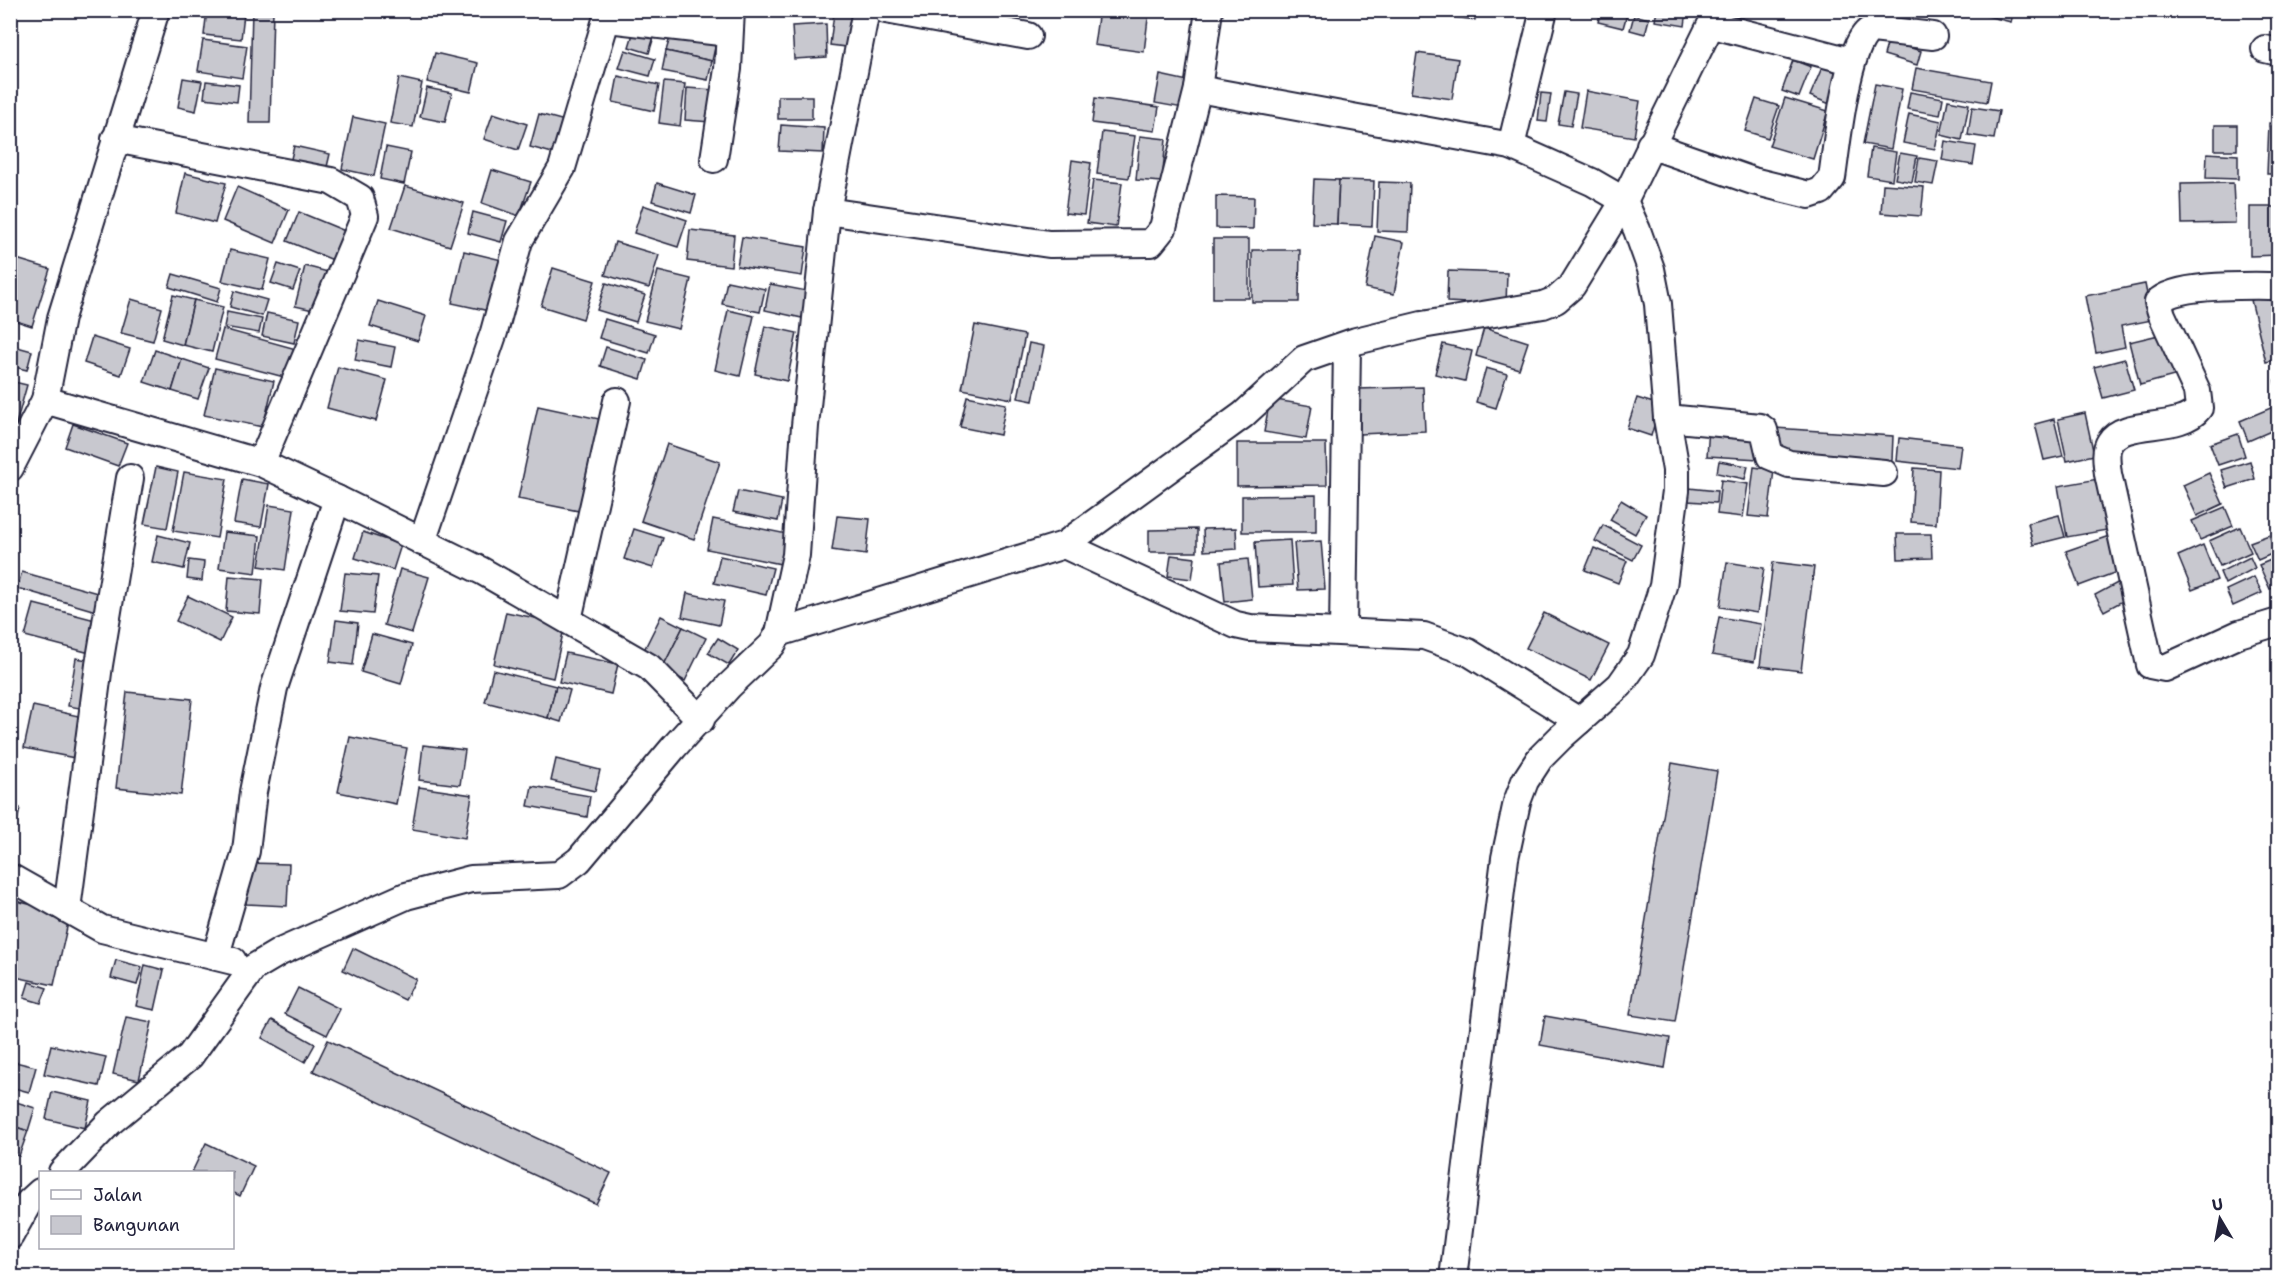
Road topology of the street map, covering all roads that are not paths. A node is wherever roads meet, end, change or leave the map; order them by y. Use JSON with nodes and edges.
{"nodes":[{"id":1,"x":156,"y":10,"type":"edge"},
{"id":2,"x":866,"y":10,"type":"edge"},
{"id":3,"x":886,"y":10,"type":"edge"},
{"id":4,"x":1209,"y":10,"type":"edge"},
{"id":5,"x":1544,"y":10,"type":"edge"},
{"id":6,"x":608,"y":15,"type":"edge"},
{"id":7,"x":1716,"y":18,"type":"edge"},
{"id":8,"x":730,"y":22,"type":"edge"},
{"id":9,"x":1028,"y":36,"type":"dead end"},
{"id":10,"x":1933,"y":36,"type":"dead end"},
{"id":11,"x":1851,"y":61,"type":"junction"},
{"id":12,"x":1198,"y":89,"type":"junction"},
{"id":13,"x":115,"y":139,"type":"junction"},
{"id":14,"x":1650,"y":145,"type":"junction"},
{"id":15,"x":1511,"y":146,"type":"junction"},
{"id":16,"x":714,"y":159,"type":"dead end"},
{"id":17,"x":1609,"y":191,"type":"junction"},
{"id":18,"x":827,"y":211,"type":"junction"},
{"id":19,"x":2278,"y":286,"type":"edge"},
{"id":20,"x":1347,"y":345,"type":"junction"},
{"id":21,"x":45,"y":400,"type":"junction"},
{"id":22,"x":616,"y":401,"type":"dead end"},
{"id":23,"x":1667,"y":418,"type":"junction"},
{"id":24,"x":261,"y":463,"type":"junction"},
{"id":25,"x":10,"y":468,"type":"edge"},
{"id":26,"x":1884,"y":473,"type":"dead end"},
{"id":27,"x":130,"y":478,"type":"dead end"},
{"id":28,"x":337,"y":499,"type":"junction"},
{"id":29,"x":422,"y":542,"type":"junction"},
{"id":30,"x":1064,"y":545,"type":"junction"},
{"id":31,"x":568,"y":620,"type":"junction"},
{"id":32,"x":2278,"y":622,"type":"edge"},
{"id":33,"x":1343,"y":632,"type":"junction"},
{"id":34,"x":779,"y":633,"type":"junction"},
{"id":35,"x":701,"y":720,"type":"junction"},
{"id":36,"x":1579,"y":721,"type":"junction"},
{"id":37,"x":10,"y":877,"type":"edge"},
{"id":38,"x":67,"y":909,"type":"junction"},
{"id":39,"x":216,"y":955,"type":"junction"},
{"id":40,"x":253,"y":968,"type":"junction"},
{"id":41,"x":64,"y":1171,"type":"edge"},
{"id":42,"x":27,"y":1196,"type":"edge"},
{"id":43,"x":10,"y":1236,"type":"edge"},
{"id":44,"x":1453,"y":1278,"type":"edge"}],
"edges":[{"from":1,"to":13,"type":"street"},
{"from":2,"to":18,"type":"street"},
{"from":3,"to":9,"type":"street"},
{"from":4,"to":12,"type":"street"},
{"from":5,"to":15,"type":"street"},
{"from":6,"to":8,"type":"street"},
{"from":6,"to":29,"type":"street"},
{"from":7,"to":11,"type":"street"},
{"from":7,"to":14,"type":"street"},
{"from":8,"to":16,"type":"street"},
{"from":10,"to":11,"type":"street"},
{"from":11,"to":14,"type":"street"},
{"from":12,"to":15,"type":"street"},
{"from":12,"to":18,"type":"street"},
{"from":13,"to":21,"type":"street"},
{"from":13,"to":24,"type":"street"},
{"from":14,"to":17,"type":"street"},
{"from":15,"to":17,"type":"street"},
{"from":17,"to":20,"type":"street"},
{"from":17,"to":23,"type":"street"},
{"from":18,"to":34,"type":"street"},
{"from":19,"to":32,"type":"street"},
{"from":20,"to":30,"type":"street"},
{"from":20,"to":33,"type":"street"},
{"from":21,"to":24,"type":"street"},
{"from":21,"to":25,"type":"street"},
{"from":22,"to":31,"type":"street"},
{"from":23,"to":26,"type":"street"},
{"from":23,"to":36,"type":"street"},
{"from":24,"to":28,"type":"street"},
{"from":27,"to":38,"type":"street"},
{"from":28,"to":29,"type":"street"},
{"from":28,"to":39,"type":"street"},
{"from":29,"to":31,"type":"street"},
{"from":30,"to":33,"type":"street"},
{"from":30,"to":34,"type":"street"},
{"from":31,"to":35,"type":"street"},
{"from":33,"to":36,"type":"street"},
{"from":34,"to":35,"type":"street"},
{"from":35,"to":40,"type":"street"},
{"from":36,"to":44,"type":"street"},
{"from":37,"to":38,"type":"street"},
{"from":38,"to":39,"type":"street"},
{"from":39,"to":40,"type":"street"},
{"from":40,"to":41,"type":"street"},
{"from":42,"to":43,"type":"street"}]}
